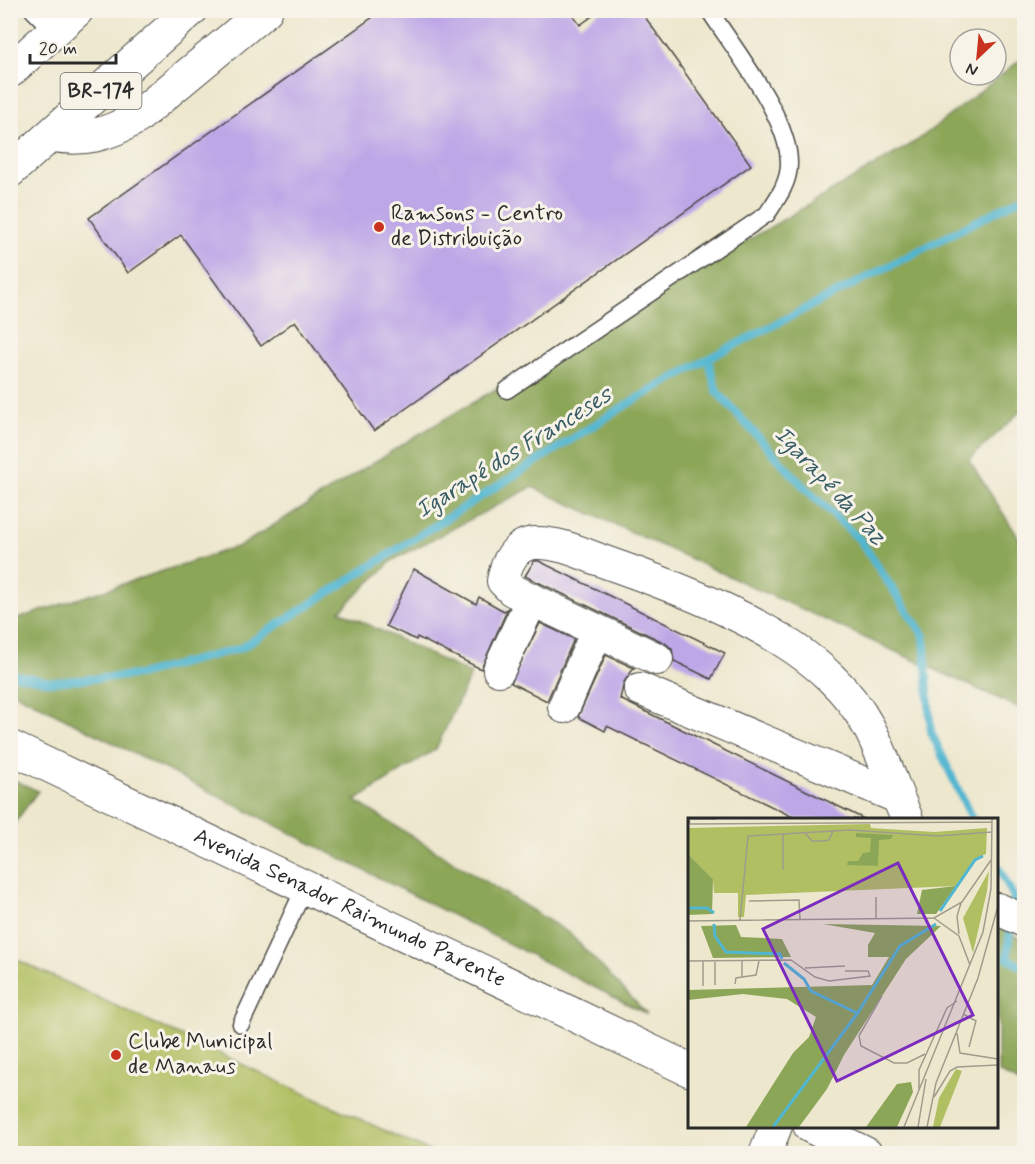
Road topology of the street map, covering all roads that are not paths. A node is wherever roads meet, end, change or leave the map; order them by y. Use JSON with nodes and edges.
{"nodes":[{"id":1,"x":191,"y":10,"type":"edge"},
{"id":2,"x":266,"y":10,"type":"edge"},
{"id":3,"x":709,"y":10,"type":"edge"},
{"id":4,"x":55,"y":18,"type":"edge"},
{"id":5,"x":10,"y":71,"type":"edge"},
{"id":6,"x":51,"y":135,"type":"junction"},
{"id":7,"x":10,"y":171,"type":"edge"},
{"id":8,"x":507,"y":390,"type":"dead end"},
{"id":9,"x":531,"y":599,"type":"junction"},
{"id":10,"x":597,"y":631,"type":"junction"},
{"id":11,"x":657,"y":659,"type":"dead end"},
{"id":12,"x":499,"y":670,"type":"dead end"},
{"id":13,"x":640,"y":689,"type":"dead end"},
{"id":14,"x":564,"y":707,"type":"dead end"},
{"id":15,"x":11,"y":747,"type":"edge"},
{"id":16,"x":902,"y":808,"type":"edge"},
{"id":17,"x":305,"y":887,"type":"junction"},
{"id":18,"x":999,"y":909,"type":"edge"},
{"id":19,"x":1024,"y":921,"type":"edge"},
{"id":20,"x":241,"y":1023,"type":"dead end"},
{"id":21,"x":688,"y":1069,"type":"edge"},
{"id":22,"x":775,"y":1128,"type":"edge"},
{"id":23,"x":814,"y":1128,"type":"edge"},
{"id":24,"x":765,"y":1154,"type":"edge"},
{"id":25,"x":867,"y":1154,"type":"edge"}],
"edges":[{"from":1,"to":6,"type":"main road","number":"BR-174"},
{"from":2,"to":6,"type":"main road"},
{"from":3,"to":8,"type":"lane"},
{"from":4,"to":5,"type":"main road"},
{"from":6,"to":7,"type":"main road","number":"BR-174"},
{"from":9,"to":10,"type":"street"},
{"from":9,"to":12,"type":"street"},
{"from":9,"to":16,"type":"street"},
{"from":10,"to":11,"type":"street"},
{"from":10,"to":14,"type":"street"},
{"from":13,"to":16,"type":"street"},
{"from":15,"to":17,"type":"main road","name":"Avenida Senador Raimundo Parente"},
{"from":17,"to":20,"type":"lane"},
{"from":17,"to":21,"type":"main road","name":"Avenida Senador Raimundo Parente"},
{"from":18,"to":19,"type":"street"},
{"from":22,"to":24,"type":"street"},
{"from":23,"to":25,"type":"main road"}]}
